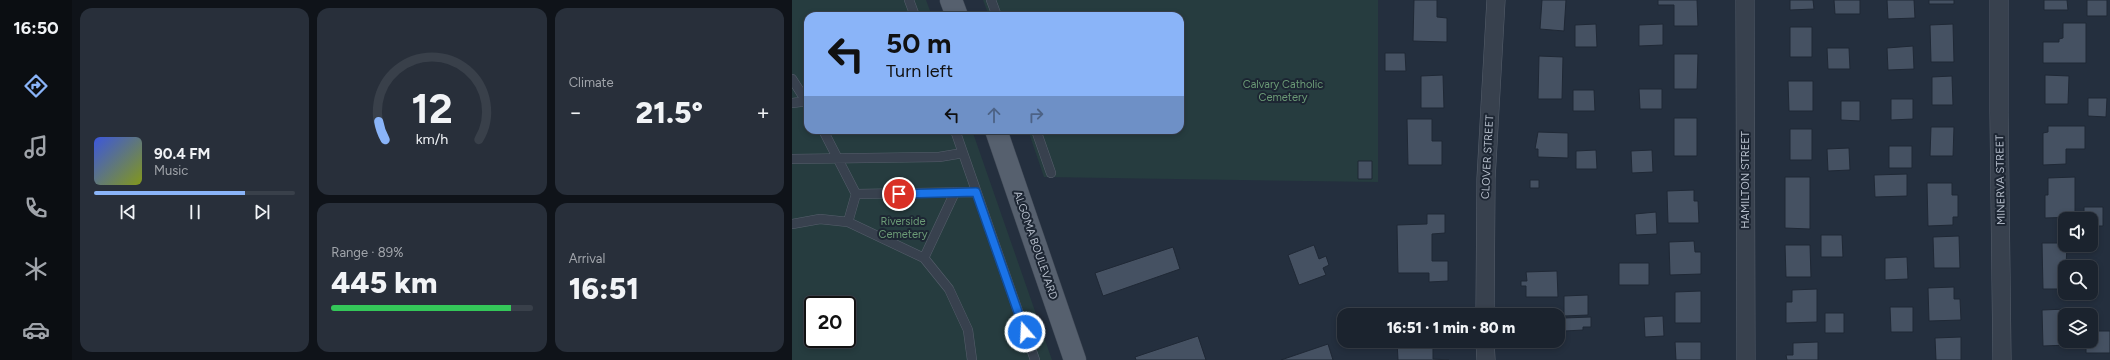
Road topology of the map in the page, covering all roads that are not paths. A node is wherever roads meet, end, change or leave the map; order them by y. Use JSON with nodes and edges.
{"nodes":[{"id":1,"x":909,"y":0,"type":"edge"},
{"id":2,"x":952,"y":0,"type":"edge"},
{"id":3,"x":991,"y":0,"type":"edge"},
{"id":4,"x":1496,"y":0,"type":"edge"},
{"id":5,"x":1745,"y":0,"type":"edge"},
{"id":6,"x":1999,"y":0,"type":"edge"},
{"id":7,"x":914,"y":12,"type":"edge"},
{"id":8,"x":956,"y":12,"type":"edge"},
{"id":9,"x":996,"y":12,"type":"edge"},
{"id":10,"x":792,"y":79,"type":"edge"},
{"id":11,"x":804,"y":96,"type":"edge"},
{"id":12,"x":804,"y":102,"type":"edge"},
{"id":13,"x":792,"y":103,"type":"edge"},
{"id":14,"x":825,"y":134,"type":"edge"},
{"id":15,"x":956,"y":134,"type":"edge"},
{"id":16,"x":997,"y":134,"type":"edge"},
{"id":17,"x":1037,"y":134,"type":"edge"},
{"id":18,"x":963,"y":153,"type":"junction"},
{"id":19,"x":839,"y":158,"type":"junction"},
{"id":20,"x":792,"y":159,"type":"edge"},
{"id":21,"x":1050,"y":172,"type":"dead end"},
{"id":22,"x":955,"y":192,"type":"junction"},
{"id":23,"x":976,"y":192,"type":"junction"},
{"id":24,"x":856,"y":194,"type":"junction"},
{"id":25,"x":848,"y":222,"type":"junction"},
{"id":26,"x":792,"y":224,"type":"edge"},
{"id":27,"x":924,"y":258,"type":"junction"},
{"id":28,"x":1485,"y":308,"type":"edge"},
{"id":29,"x":1485,"y":348,"type":"edge"},
{"id":30,"x":972,"y":360,"type":"edge"},
{"id":31,"x":1035,"y":360,"type":"edge"},
{"id":32,"x":1075,"y":360,"type":"edge"},
{"id":33,"x":1486,"y":360,"type":"edge"},
{"id":34,"x":1746,"y":360,"type":"edge"},
{"id":35,"x":2002,"y":360,"type":"edge"}],
"edges":[{"from":1,"to":7,"type":"lane"},
{"from":2,"to":8,"type":"main road"},
{"from":3,"to":9,"type":"lane"},
{"from":4,"to":28,"type":"street","name":"CLOVER STREET"},
{"from":5,"to":34,"type":"street","name":"HAMILTON STREET"},
{"from":6,"to":35,"type":"street","name":"MINERVA STREET"},
{"from":10,"to":11,"type":"lane"},
{"from":12,"to":13,"type":"lane"},
{"from":14,"to":19,"type":"lane"},
{"from":15,"to":18,"type":"lane"},
{"from":16,"to":32,"type":"main road","name":"ALGOMA BOULEVARD"},
{"from":17,"to":21,"type":"lane"},
{"from":18,"to":19,"type":"lane"},
{"from":18,"to":23,"type":"lane"},
{"from":19,"to":20,"type":"lane"},
{"from":19,"to":24,"type":"lane"},
{"from":22,"to":23,"type":"lane"},
{"from":22,"to":24,"type":"lane"},
{"from":22,"to":27,"type":"lane"},
{"from":23,"to":31,"type":"lane"},
{"from":24,"to":25,"type":"lane"},
{"from":25,"to":26,"type":"lane"},
{"from":25,"to":27,"type":"lane"},
{"from":27,"to":30,"type":"lane"},
{"from":29,"to":33,"type":"street"}]}
